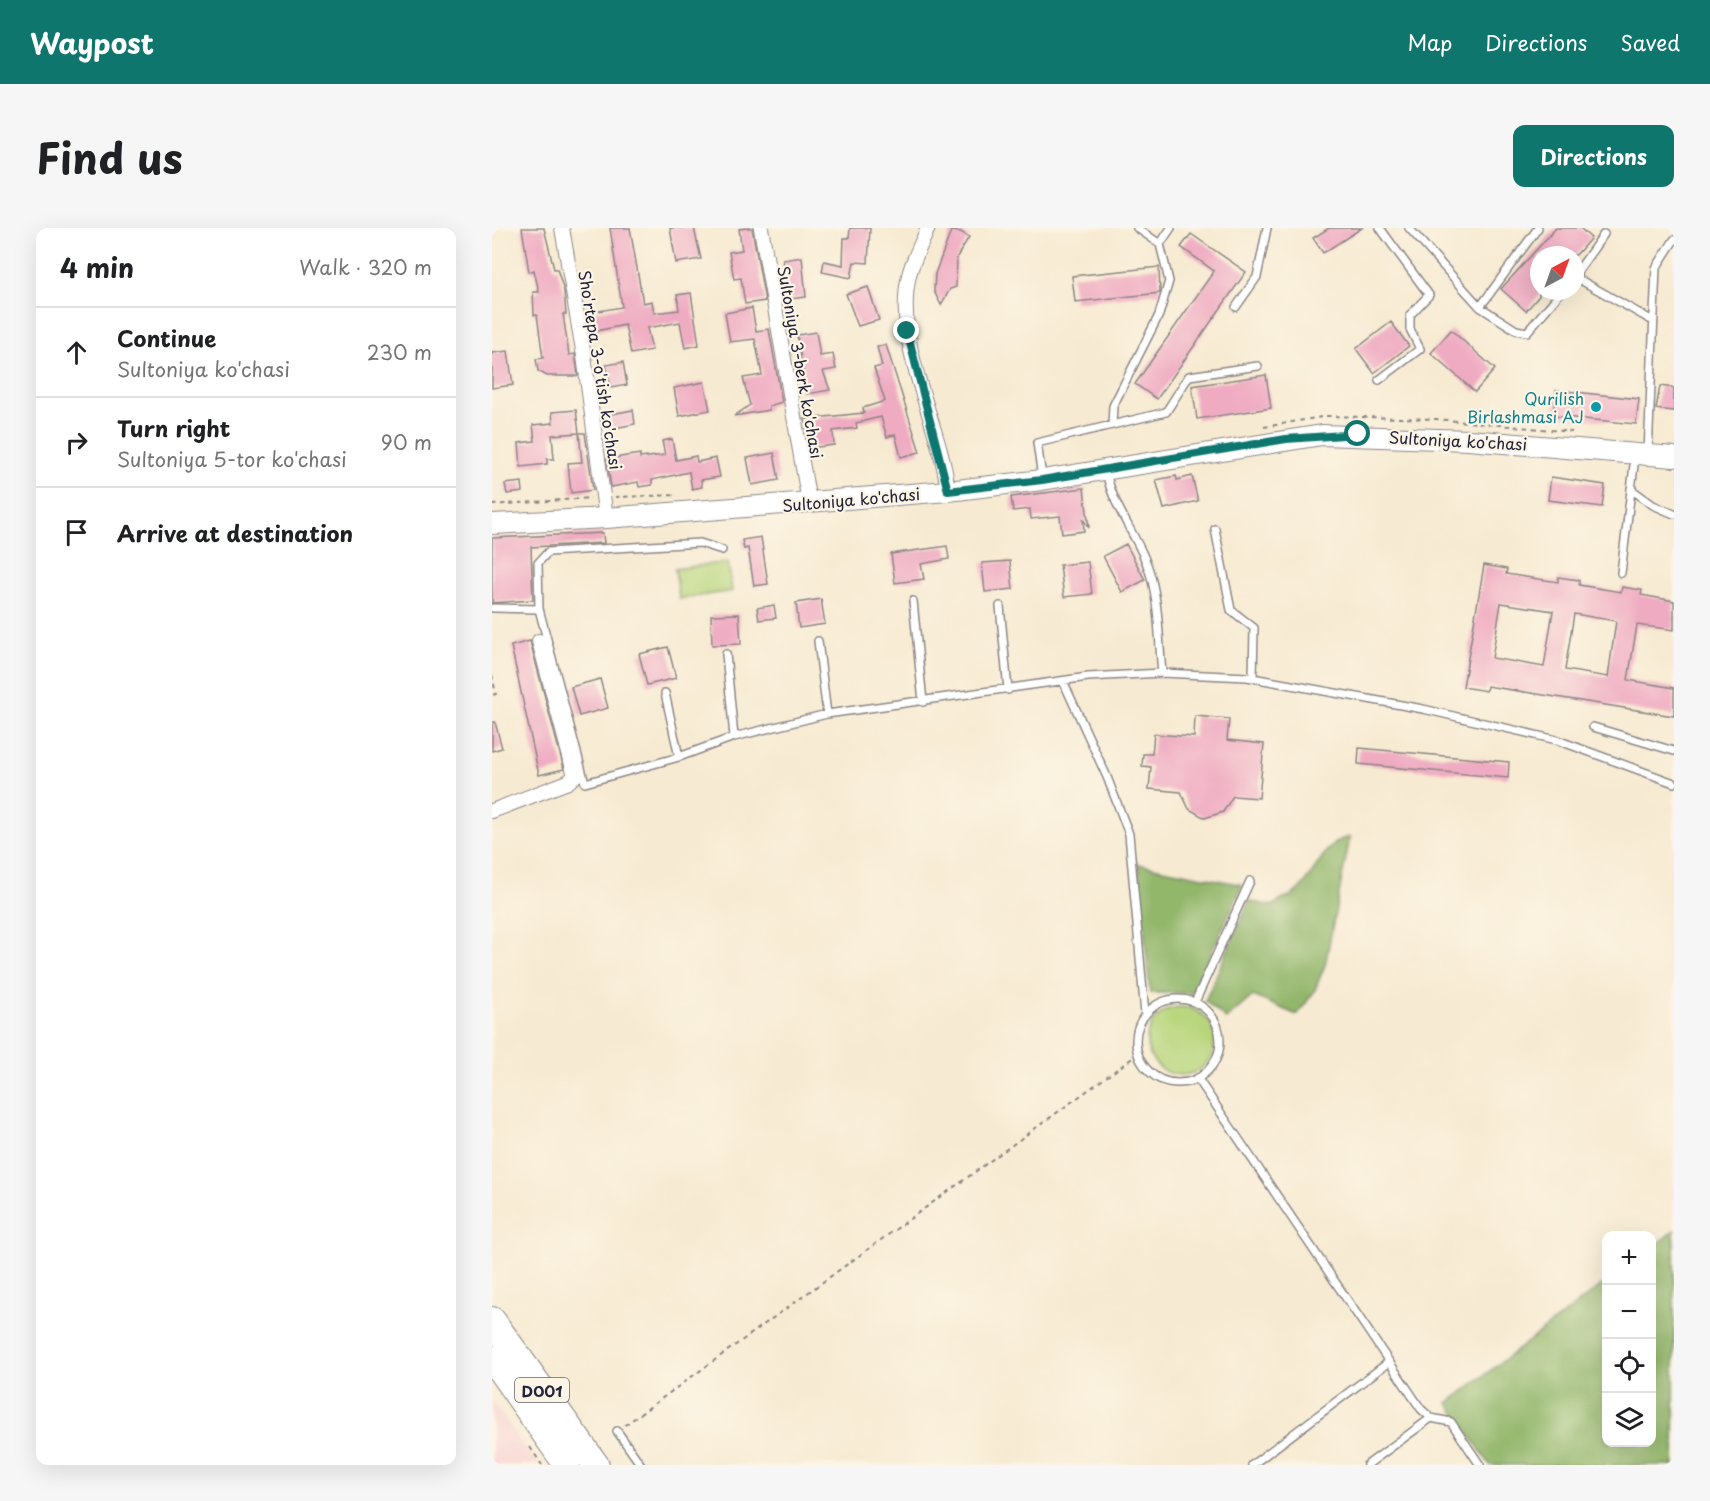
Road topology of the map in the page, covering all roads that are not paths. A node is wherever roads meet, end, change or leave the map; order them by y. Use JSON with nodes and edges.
{"nodes":[{"id":1,"x":562,"y":228,"type":"edge"},
{"id":2,"x":761,"y":228,"type":"edge"},
{"id":3,"x":928,"y":228,"type":"edge"},
{"id":4,"x":1137,"y":228,"type":"edge"},
{"id":5,"x":1171,"y":228,"type":"edge"},
{"id":6,"x":1267,"y":228,"type":"edge"},
{"id":7,"x":1380,"y":228,"type":"edge"},
{"id":8,"x":1409,"y":228,"type":"edge"},
{"id":9,"x":1538,"y":228,"type":"edge"},
{"id":10,"x":1604,"y":234,"type":"dead end"},
{"id":11,"x":1674,"y":240,"type":"edge"},
{"id":12,"x":1160,"y":244,"type":"junction"},
{"id":13,"x":1584,"y":263,"type":"edge"},
{"id":14,"x":1584,"y":281,"type":"edge"},
{"id":15,"x":1554,"y":300,"type":"edge"},
{"id":16,"x":1236,"y":307,"type":"dead end"},
{"id":17,"x":1479,"y":307,"type":"junction"},
{"id":18,"x":1653,"y":321,"type":"junction"},
{"id":19,"x":1258,"y":366,"type":"dead end"},
{"id":20,"x":1379,"y":380,"type":"dead end"},
{"id":21,"x":1112,"y":425,"type":"junction"},
{"id":22,"x":1642,"y":452,"type":"junction"},
{"id":23,"x":1674,"y":456,"type":"edge"},
{"id":24,"x":1106,"y":469,"type":"junction"},
{"id":25,"x":1042,"y":480,"type":"junction"},
{"id":26,"x":1631,"y":489,"type":"junction"},
{"id":27,"x":948,"y":491,"type":"junction"},
{"id":28,"x":809,"y":502,"type":"junction"},
{"id":29,"x":1674,"y":514,"type":"edge"},
{"id":30,"x":606,"y":518,"type":"junction"},
{"id":31,"x":492,"y":524,"type":"edge"},
{"id":32,"x":1215,"y":529,"type":"dead end"},
{"id":33,"x":722,"y":550,"type":"dead end"},
{"id":34,"x":1621,"y":573,"type":"dead end"},
{"id":35,"x":913,"y":601,"type":"dead end"},
{"id":36,"x":1000,"y":606,"type":"dead end"},
{"id":37,"x":493,"y":608,"type":"edge"},
{"id":38,"x":539,"y":609,"type":"junction"},
{"id":39,"x":538,"y":640,"type":"dead end"},
{"id":40,"x":818,"y":641,"type":"dead end"},
{"id":41,"x":726,"y":654,"type":"dead end"},
{"id":42,"x":1162,"y":673,"type":"junction"},
{"id":43,"x":1253,"y":678,"type":"junction"},
{"id":44,"x":1063,"y":681,"type":"junction"},
{"id":45,"x":1008,"y":690,"type":"junction"},
{"id":46,"x":665,"y":693,"type":"dead end"},
{"id":47,"x":923,"y":702,"type":"junction"},
{"id":48,"x":827,"y":714,"type":"junction"},
{"id":49,"x":1593,"y":727,"type":"dead end"},
{"id":50,"x":734,"y":737,"type":"junction"},
{"id":51,"x":1674,"y":751,"type":"edge"},
{"id":52,"x":679,"y":757,"type":"junction"},
{"id":53,"x":1674,"y":783,"type":"edge"},
{"id":54,"x":492,"y":811,"type":"edge"},
{"id":55,"x":1250,"y":880,"type":"dead end"},
{"id":56,"x":1195,"y":1002,"type":"junction"},
{"id":57,"x":1145,"y":1014,"type":"junction"},
{"id":58,"x":1198,"y":1079,"type":"junction"},
{"id":59,"x":492,"y":1320,"type":"edge"},
{"id":60,"x":492,"y":1359,"type":"edge"},
{"id":61,"x":1389,"y":1362,"type":"junction"},
{"id":62,"x":1431,"y":1418,"type":"junction"},
{"id":63,"x":616,"y":1431,"type":"road end"},
{"id":64,"x":587,"y":1463,"type":"edge"},
{"id":65,"x":567,"y":1465,"type":"edge"},
{"id":66,"x":640,"y":1465,"type":"edge"},
{"id":67,"x":1252,"y":1465,"type":"edge"},
{"id":68,"x":1368,"y":1465,"type":"edge"},
{"id":69,"x":1480,"y":1465,"type":"edge"}],
"edges":[{"from":1,"to":30,"type":"street","name":"Sho'rtepa 3-o'tish ko'chasi"},
{"from":2,"to":28,"type":"street","name":"Sultoniya 3-berk ko'chasi"},
{"from":3,"to":27,"type":"street"},
{"from":4,"to":12,"type":"lane"},
{"from":5,"to":12,"type":"lane"},
{"from":6,"to":16,"type":"lane"},
{"from":7,"to":20,"type":"lane"},
{"from":8,"to":17,"type":"lane"},
{"from":9,"to":17,"type":"lane"},
{"from":10,"to":13,"type":"lane"},
{"from":11,"to":18,"type":"lane"},
{"from":12,"to":21,"type":"lane"},
{"from":14,"to":18,"type":"lane"},
{"from":15,"to":17,"type":"lane"},
{"from":18,"to":22,"type":"lane"},
{"from":19,"to":21,"type":"lane"},
{"from":21,"to":25,"type":"lane"},
{"from":22,"to":23,"type":"street","name":"Sultoniya ko'chasi"},
{"from":22,"to":24,"type":"street","name":"Sultoniya ko'chasi"},
{"from":22,"to":26,"type":"lane"},
{"from":24,"to":25,"type":"street","name":"Sultoniya ko'chasi"},
{"from":24,"to":42,"type":"lane"},
{"from":25,"to":27,"type":"street","name":"Sultoniya ko'chasi"},
{"from":26,"to":29,"type":"lane"},
{"from":26,"to":34,"type":"lane"},
{"from":27,"to":28,"type":"street","name":"Sultoniya ko'chasi"},
{"from":28,"to":30,"type":"street","name":"Sultoniya ko'chasi"},
{"from":30,"to":31,"type":"street","name":"Sultoniya ko'chasi"},
{"from":32,"to":43,"type":"lane"},
{"from":33,"to":38,"type":"lane"},
{"from":35,"to":47,"type":"lane"},
{"from":36,"to":45,"type":"lane"},
{"from":37,"to":38,"type":"lane"},
{"from":38,"to":52,"type":"lane"},
{"from":39,"to":54,"type":"street"},
{"from":40,"to":48,"type":"lane"},
{"from":41,"to":50,"type":"lane"},
{"from":42,"to":43,"type":"lane"},
{"from":42,"to":44,"type":"lane"},
{"from":43,"to":53,"type":"lane"},
{"from":44,"to":45,"type":"lane"},
{"from":44,"to":57,"type":"lane"},
{"from":45,"to":47,"type":"lane"},
{"from":46,"to":52,"type":"lane"},
{"from":47,"to":48,"type":"lane"},
{"from":48,"to":50,"type":"lane"},
{"from":49,"to":51,"type":"lane"},
{"from":50,"to":52,"type":"lane"},
{"from":55,"to":56,"type":"lane"},
{"from":56,"to":57,"type":"lane"},
{"from":56,"to":58,"type":"lane"},
{"from":57,"to":58,"type":"lane"},
{"from":58,"to":61,"type":"lane"},
{"from":59,"to":64,"type":"highway","number":"D001"},
{"from":60,"to":65,"type":"highway","number":"D001"},
{"from":61,"to":62,"type":"lane"},
{"from":61,"to":67,"type":"lane"},
{"from":62,"to":68,"type":"lane"},
{"from":62,"to":69,"type":"lane"},
{"from":63,"to":66,"type":"lane"}]}
